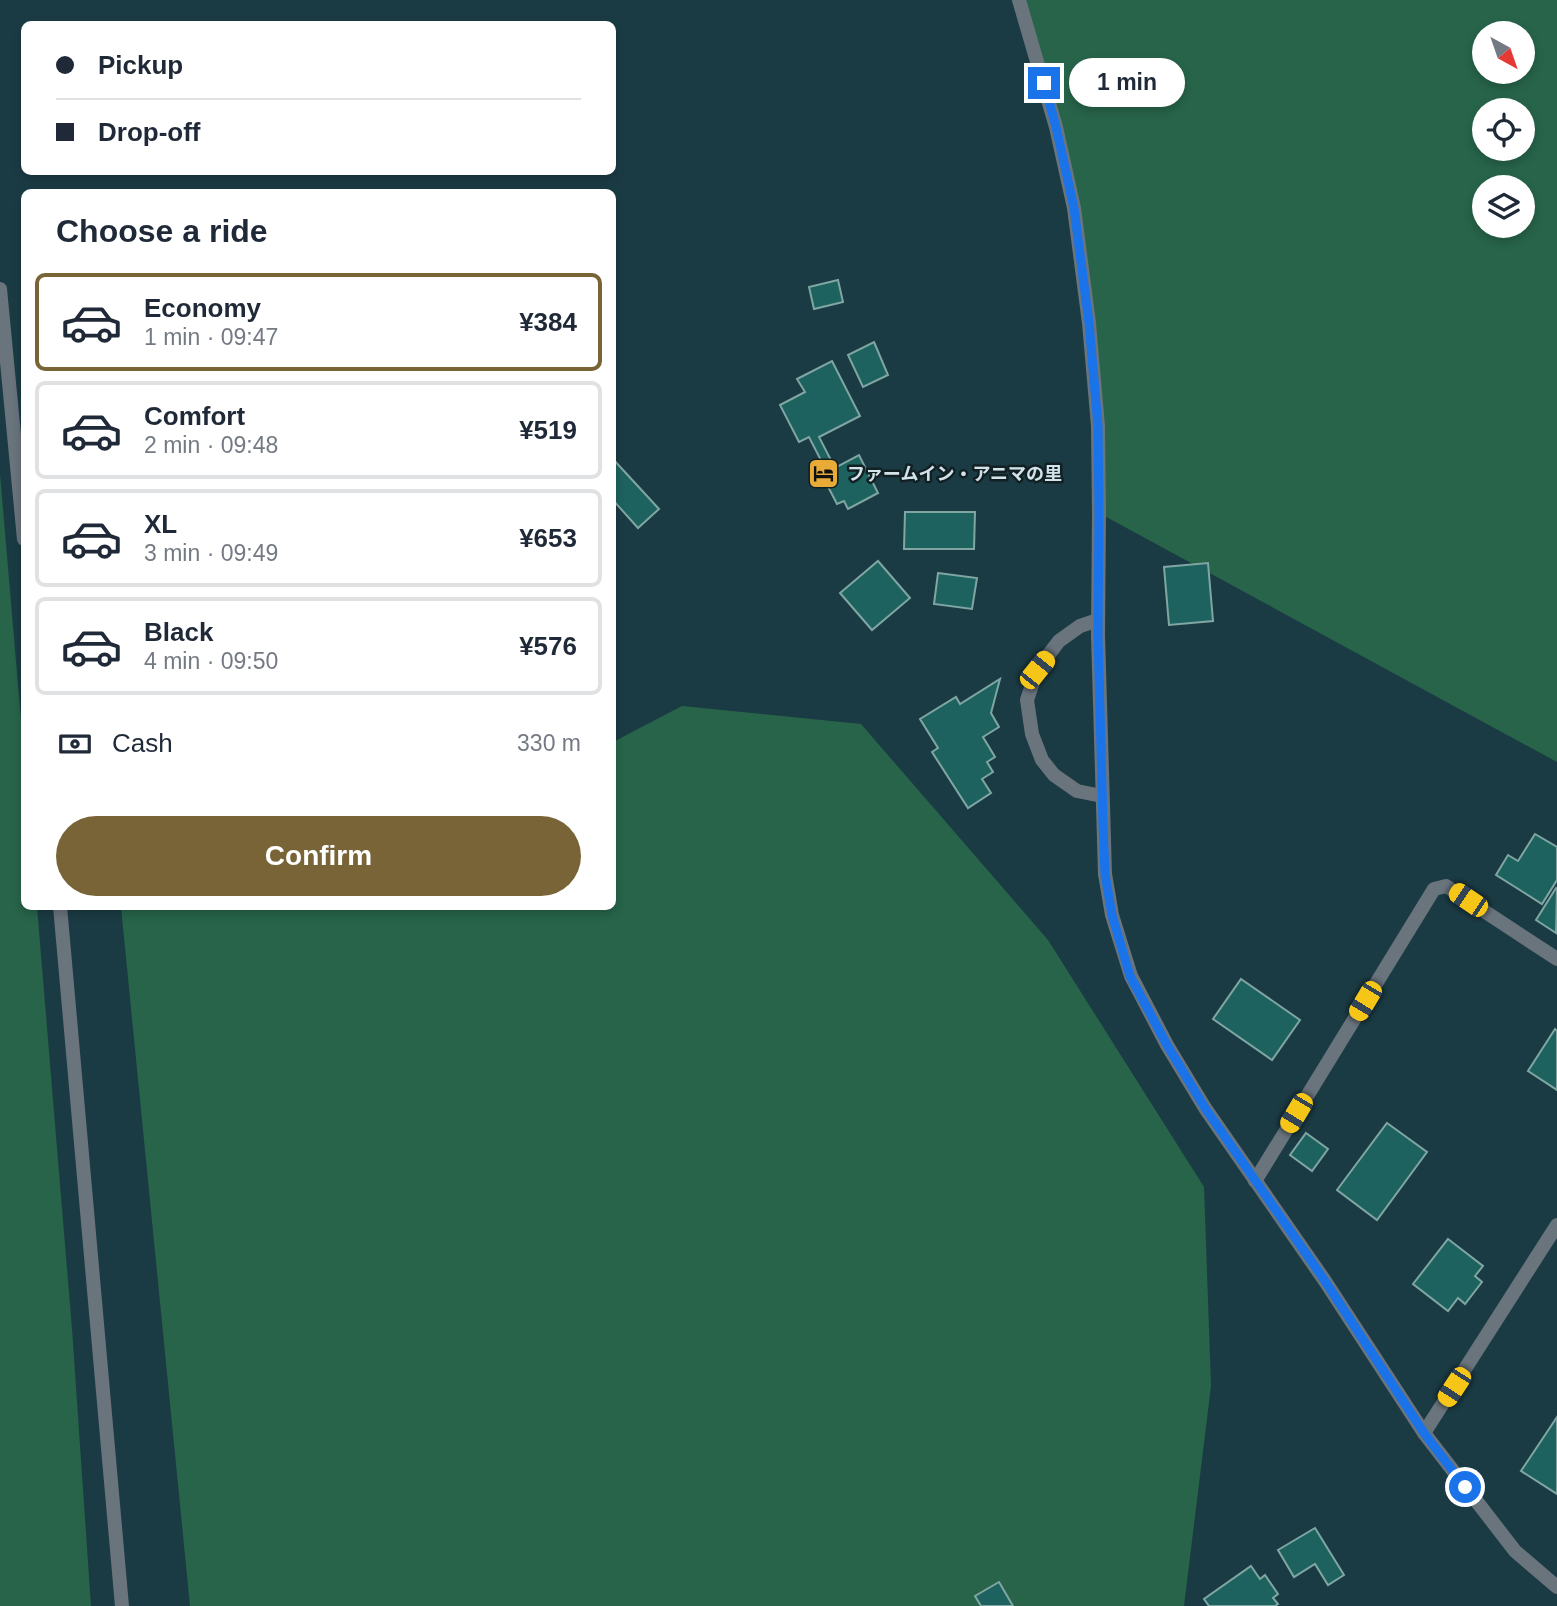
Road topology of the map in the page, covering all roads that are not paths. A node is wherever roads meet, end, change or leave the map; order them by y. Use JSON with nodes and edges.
{"nodes":[{"id":1,"x":1019,"y":0,"type":"edge"},
{"id":2,"x":0,"y":289,"type":"edge"},
{"id":3,"x":21,"y":508,"type":"edge"},
{"id":4,"x":1098,"y":620,"type":"junction"},
{"id":5,"x":1102,"y":796,"type":"junction"},
{"id":6,"x":60,"y":910,"type":"edge"},
{"id":7,"x":1557,"y":959,"type":"edge"},
{"id":8,"x":1255,"y":1181,"type":"junction"},
{"id":9,"x":1557,"y":1225,"type":"edge"},
{"id":10,"x":1424,"y":1433,"type":"junction"},
{"id":11,"x":1557,"y":1587,"type":"edge"},
{"id":12,"x":122,"y":1606,"type":"edge"}],
"edges":[{"from":1,"to":4,"type":"street"},
{"from":2,"to":3,"type":"street"},
{"from":4,"to":5,"type":"street"},
{"from":4,"to":5,"type":"street"},
{"from":5,"to":8,"type":"street"},
{"from":6,"to":12,"type":"street"},
{"from":7,"to":8,"type":"street"},
{"from":8,"to":10,"type":"street"},
{"from":9,"to":10,"type":"street"},
{"from":10,"to":11,"type":"street"}]}
